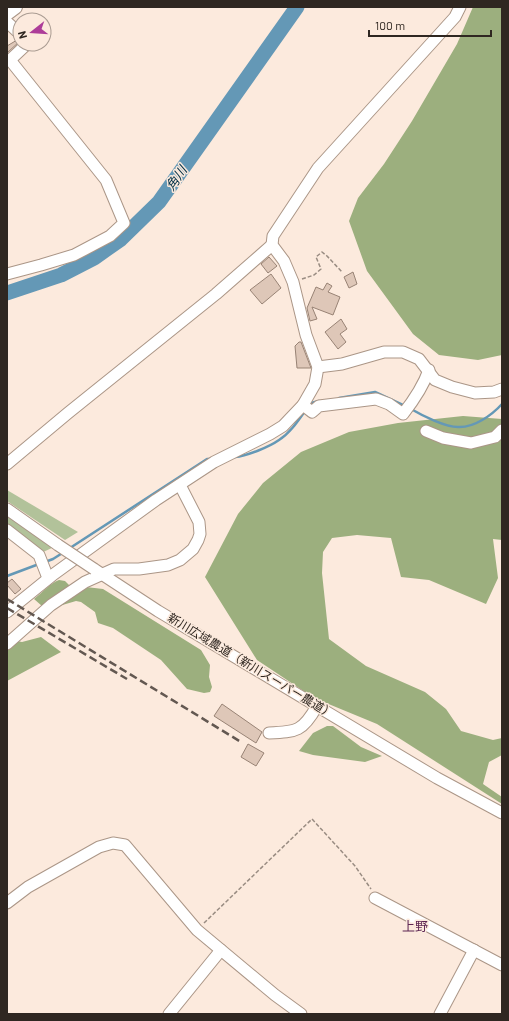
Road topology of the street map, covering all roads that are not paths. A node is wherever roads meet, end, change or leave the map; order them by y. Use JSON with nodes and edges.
{"nodes":[{"id":1,"x":16,"y":7,"type":"edge"},
{"id":2,"x":460,"y":7,"type":"edge"},
{"id":3,"x":7,"y":13,"type":"edge"},
{"id":4,"x":18,"y":52,"type":"edge"},
{"id":5,"x":272,"y":245,"type":"junction"},
{"id":6,"x":7,"y":274,"type":"edge"},
{"id":7,"x":318,"y":367,"type":"junction"},
{"id":8,"x":429,"y":370,"type":"junction"},
{"id":9,"x":502,"y":389,"type":"edge"},
{"id":10,"x":306,"y":408,"type":"junction"},
{"id":11,"x":502,"y":430,"type":"edge"},
{"id":12,"x":426,"y":432,"type":"dead end"},
{"id":13,"x":7,"y":464,"type":"edge"},
{"id":14,"x":180,"y":485,"type":"junction"},
{"id":15,"x":7,"y":509,"type":"edge"},
{"id":16,"x":7,"y":530,"type":"edge"},
{"id":17,"x":44,"y":568,"type":"junction"},
{"id":18,"x":98,"y":572,"type":"junction"},
{"id":19,"x":7,"y":612,"type":"edge"},
{"id":20,"x":7,"y":644,"type":"edge"},
{"id":21,"x":317,"y":706,"type":"junction"},
{"id":22,"x":269,"y":733,"type":"dead end"},
{"id":23,"x":502,"y":813,"type":"edge"},
{"id":24,"x":375,"y":898,"type":"road end"},
{"id":25,"x":7,"y":903,"type":"edge"},
{"id":26,"x":221,"y":950,"type":"junction"},
{"id":27,"x":474,"y":950,"type":"junction"},
{"id":28,"x":502,"y":965,"type":"edge"},
{"id":29,"x":169,"y":1014,"type":"edge"},
{"id":30,"x":301,"y":1014,"type":"edge"},
{"id":31,"x":440,"y":1014,"type":"edge"}],
"edges":[{"from":1,"to":3,"type":"main road"},
{"from":2,"to":5,"type":"street"},
{"from":4,"to":6,"type":"street"},
{"from":5,"to":7,"type":"street"},
{"from":5,"to":13,"type":"street"},
{"from":7,"to":8,"type":"street"},
{"from":7,"to":10,"type":"street"},
{"from":8,"to":9,"type":"street"},
{"from":8,"to":10,"type":"street"},
{"from":10,"to":14,"type":"street"},
{"from":11,"to":12,"type":"street"},
{"from":14,"to":17,"type":"street"},
{"from":14,"to":18,"type":"street"},
{"from":15,"to":18,"type":"street","name":"新川広域農道（新川スーパー農道）","bridge":true},
{"from":16,"to":17,"type":"street"},
{"from":17,"to":19,"type":"street"},
{"from":18,"to":20,"type":"street"},
{"from":18,"to":21,"type":"street","name":"新川広域農道（新川スーパー農道）"},
{"from":21,"to":22,"type":"street"},
{"from":21,"to":23,"type":"street","name":"新川広域農道（新川スーパー農道）"},
{"from":24,"to":27,"type":"street"},
{"from":25,"to":26,"type":"street"},
{"from":26,"to":29,"type":"street"},
{"from":26,"to":30,"type":"street"},
{"from":27,"to":28,"type":"street"},
{"from":27,"to":31,"type":"street"}]}
